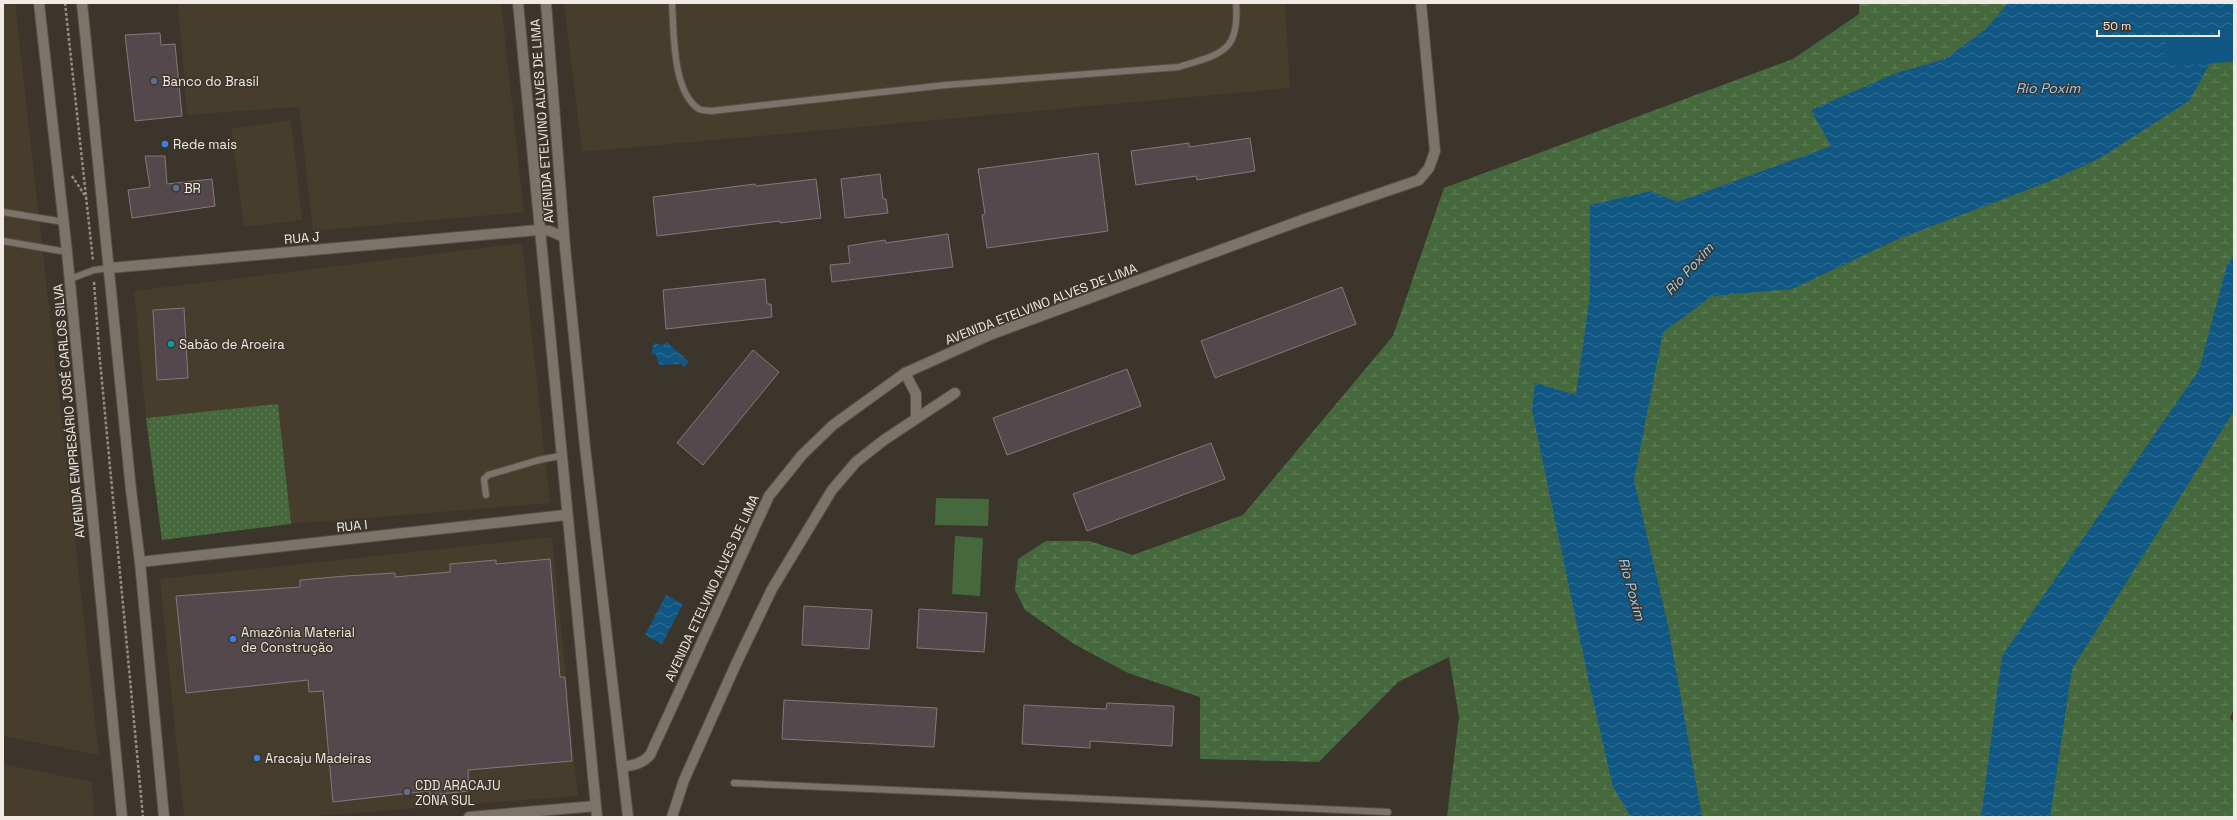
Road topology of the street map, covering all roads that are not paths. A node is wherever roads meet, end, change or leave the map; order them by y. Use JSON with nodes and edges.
{"nodes":[{"id":1,"x":40,"y":3,"type":"edge"},
{"id":2,"x":82,"y":3,"type":"edge"},
{"id":3,"x":518,"y":3,"type":"edge"},
{"id":4,"x":546,"y":3,"type":"edge"},
{"id":5,"x":672,"y":3,"type":"edge"},
{"id":6,"x":1236,"y":3,"type":"edge"},
{"id":7,"x":1421,"y":3,"type":"edge"},
{"id":8,"x":3,"y":212,"type":"edge"},
{"id":9,"x":64,"y":222,"type":"junction"},
{"id":10,"x":538,"y":230,"type":"junction"},
{"id":11,"x":564,"y":237,"type":"junction"},
{"id":12,"x":3,"y":241,"type":"edge"},
{"id":13,"x":67,"y":252,"type":"junction"},
{"id":14,"x":110,"y":268,"type":"junction"},
{"id":15,"x":70,"y":279,"type":"junction"},
{"id":16,"x":905,"y":373,"type":"junction"},
{"id":17,"x":955,"y":393,"type":"dead end"},
{"id":18,"x":916,"y":418,"type":"junction"},
{"id":19,"x":560,"y":456,"type":"junction"},
{"id":20,"x":486,"y":496,"type":"dead end"},
{"id":21,"x":566,"y":515,"type":"junction"},
{"id":22,"x":140,"y":562,"type":"junction"},
{"id":23,"x":622,"y":767,"type":"junction"},
{"id":24,"x":734,"y":783,"type":"dead end"},
{"id":25,"x":596,"y":806,"type":"junction"},
{"id":26,"x":1388,"y":812,"type":"dead end"},
{"id":27,"x":122,"y":817,"type":"edge"},
{"id":28,"x":164,"y":817,"type":"edge"},
{"id":29,"x":469,"y":817,"type":"edge"},
{"id":30,"x":597,"y":817,"type":"edge"},
{"id":31,"x":628,"y":817,"type":"edge"},
{"id":32,"x":672,"y":817,"type":"edge"}],
"edges":[{"from":1,"to":9,"type":"main road","name":"AVENIDA EMPRESÁRIO JOSÉ CARLOS SILVA"},
{"from":2,"to":14,"type":"main road"},
{"from":3,"to":10,"type":"main road","name":"AVENIDA ETELVINO ALVES DE LIMA"},
{"from":4,"to":11,"type":"main road","name":"AVENIDA ETELVINO ALVES DE LIMA"},
{"from":5,"to":6,"type":"lane"},
{"from":7,"to":16,"type":"main road","name":"AVENIDA ETELVINO ALVES DE LIMA"},
{"from":8,"to":9,"type":"lane"},
{"from":9,"to":13,"type":"main road","name":"AVENIDA EMPRESÁRIO JOSÉ CARLOS SILVA"},
{"from":10,"to":11,"type":"main road","name":"AVENIDA ETELVINO ALVES DE LIMA"},
{"from":10,"to":14,"type":"main road","name":"RUA J"},
{"from":10,"to":19,"type":"main road","name":"AVENIDA ETELVINO ALVES DE LIMA"},
{"from":11,"to":23,"type":"main road","name":"AVENIDA ETELVINO ALVES DE LIMA"},
{"from":12,"to":13,"type":"lane"},
{"from":13,"to":15,"type":"main road","name":"AVENIDA EMPRESÁRIO JOSÉ CARLOS SILVA"},
{"from":14,"to":15,"type":"lane","name":"RUA J"},
{"from":14,"to":22,"type":"main road"},
{"from":15,"to":27,"type":"main road","name":"AVENIDA EMPRESÁRIO JOSÉ CARLOS SILVA"},
{"from":16,"to":18,"type":"main road"},
{"from":16,"to":23,"type":"main road","name":"AVENIDA ETELVINO ALVES DE LIMA"},
{"from":17,"to":18,"type":"main road"},
{"from":18,"to":32,"type":"main road"},
{"from":19,"to":20,"type":"lane"},
{"from":19,"to":21,"type":"main road","name":"AVENIDA ETELVINO ALVES DE LIMA"},
{"from":21,"to":22,"type":"main road","name":"RUA I"},
{"from":21,"to":25,"type":"main road","name":"AVENIDA ETELVINO ALVES DE LIMA"},
{"from":22,"to":28,"type":"main road"},
{"from":23,"to":31,"type":"main road","name":"AVENIDA ETELVINO ALVES DE LIMA"},
{"from":24,"to":26,"type":"lane"},
{"from":25,"to":29,"type":"main road"},
{"from":25,"to":30,"type":"main road","name":"AVENIDA ETELVINO ALVES DE LIMA"}]}
